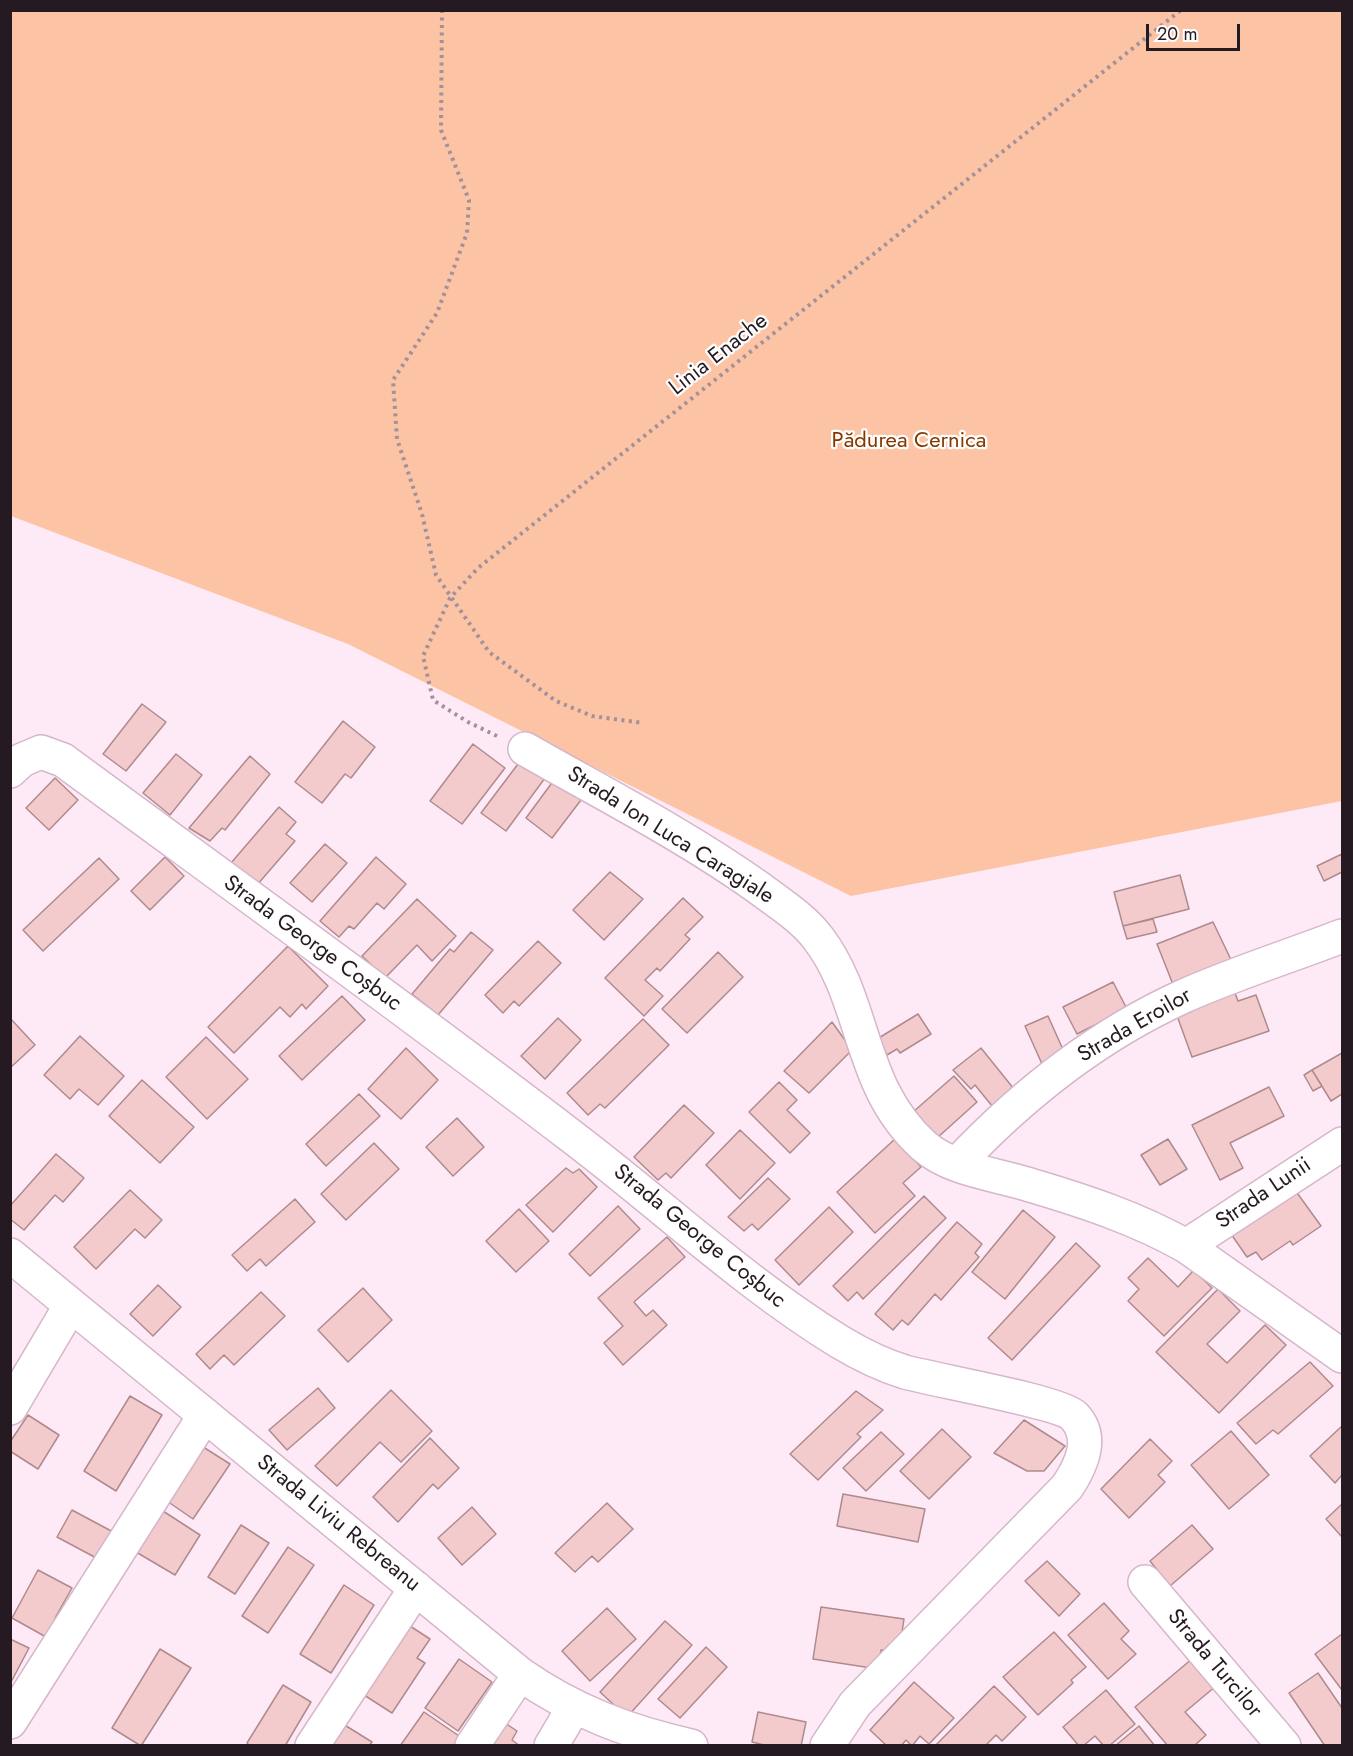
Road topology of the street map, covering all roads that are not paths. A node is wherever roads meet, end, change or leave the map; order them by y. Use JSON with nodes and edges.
{"nodes":[{"id":1,"x":525,"y":748,"type":"road end"},
{"id":2,"x":10,"y":771,"type":"edge"},
{"id":3,"x":1342,"y":936,"type":"edge"},
{"id":4,"x":1342,"y":1144,"type":"edge"},
{"id":5,"x":957,"y":1164,"type":"junction"},
{"id":6,"x":1186,"y":1246,"type":"junction"},
{"id":7,"x":10,"y":1256,"type":"edge"},
{"id":8,"x":71,"y":1305,"type":"junction"},
{"id":9,"x":1338,"y":1348,"type":"edge"},
{"id":10,"x":10,"y":1408,"type":"edge"},
{"id":11,"x":205,"y":1415,"type":"junction"},
{"id":12,"x":1145,"y":1582,"type":"dead end"},
{"id":13,"x":416,"y":1587,"type":"junction"},
{"id":14,"x":520,"y":1674,"type":"junction"},
{"id":15,"x":574,"y":1707,"type":"junction"},
{"id":16,"x":10,"y":1722,"type":"edge"},
{"id":17,"x":312,"y":1746,"type":"edge"},
{"id":18,"x":472,"y":1746,"type":"edge"},
{"id":19,"x":551,"y":1746,"type":"edge"},
{"id":20,"x":691,"y":1746,"type":"edge"},
{"id":21,"x":827,"y":1746,"type":"edge"},
{"id":22,"x":1284,"y":1746,"type":"edge"}],
"edges":[{"from":1,"to":5,"type":"street","name":"Strada Ion Luca Caragiale"},
{"from":2,"to":21,"type":"street","name":"Strada George Coșbuc"},
{"from":3,"to":5,"type":"street","name":"Strada Eroilor"},
{"from":4,"to":6,"type":"street","name":"Strada Lunii"},
{"from":5,"to":6,"type":"street","name":"Strada Ion Luca Caragiale"},
{"from":6,"to":9,"type":"street","name":"Strada Ion Luca Caragiale"},
{"from":7,"to":8,"type":"street","name":"Strada Liviu Rebreanu"},
{"from":8,"to":10,"type":"street"},
{"from":8,"to":11,"type":"street","name":"Strada Liviu Rebreanu"},
{"from":11,"to":13,"type":"street","name":"Strada Liviu Rebreanu"},
{"from":11,"to":16,"type":"street"},
{"from":12,"to":22,"type":"street","name":"Strada Turcilor"},
{"from":13,"to":14,"type":"street","name":"Strada Liviu Rebreanu"},
{"from":13,"to":17,"type":"street"},
{"from":14,"to":15,"type":"street","name":"Strada Liviu Rebreanu"},
{"from":14,"to":18,"type":"street"},
{"from":15,"to":19,"type":"street"},
{"from":15,"to":20,"type":"street","name":"Strada Liviu Rebreanu"}]}
